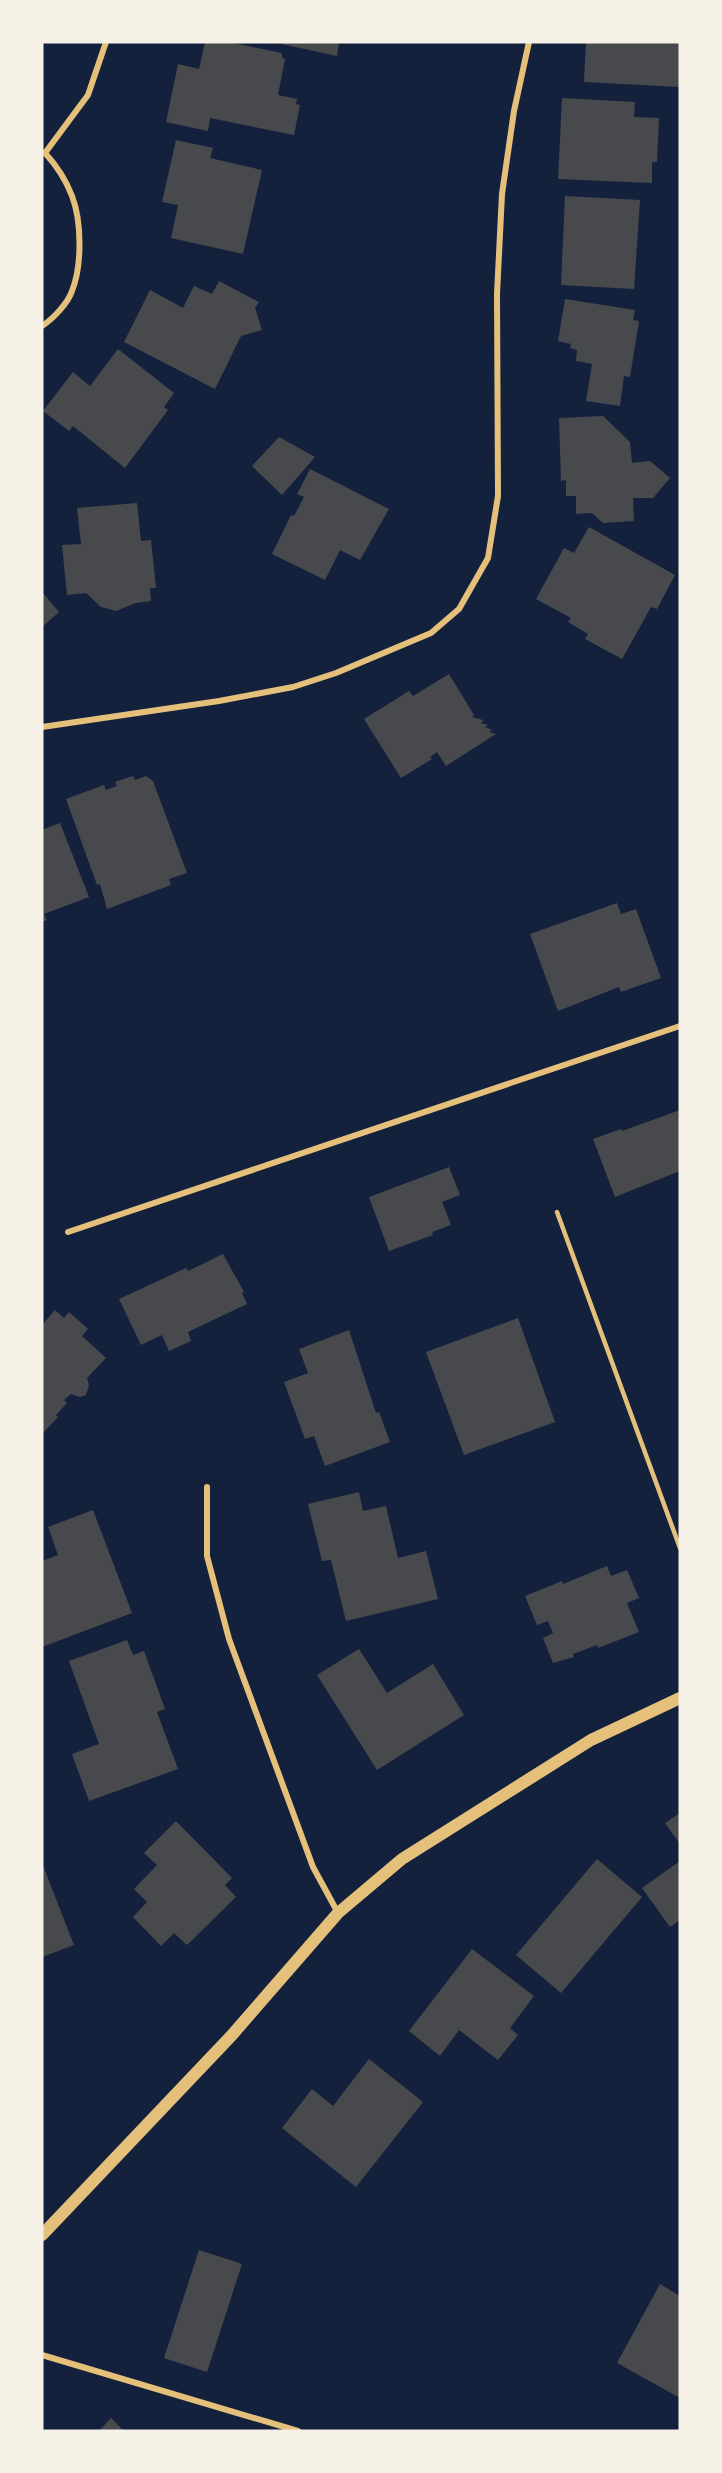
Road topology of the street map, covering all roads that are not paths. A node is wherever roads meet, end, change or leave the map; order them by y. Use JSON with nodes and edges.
{"nodes":[{"id":1,"x":106,"y":42,"type":"edge"},
{"id":2,"x":529,"y":42,"type":"edge"},
{"id":3,"x":44,"y":153,"type":"edge"},
{"id":4,"x":42,"y":326,"type":"edge"},
{"id":5,"x":42,"y":727,"type":"edge"},
{"id":6,"x":680,"y":1026,"type":"edge"},
{"id":7,"x":557,"y":1212,"type":"dead end"},
{"id":8,"x":68,"y":1232,"type":"dead end"},
{"id":9,"x":207,"y":1487,"type":"dead end"},
{"id":10,"x":680,"y":1548,"type":"edge"},
{"id":11,"x":680,"y":1698,"type":"edge"},
{"id":12,"x":338,"y":1913,"type":"junction"},
{"id":13,"x":42,"y":2235,"type":"edge"},
{"id":14,"x":42,"y":2355,"type":"edge"},
{"id":15,"x":298,"y":2431,"type":"edge"}],
"edges":[{"from":1,"to":3,"type":"street"},
{"from":2,"to":5,"type":"street"},
{"from":3,"to":4,"type":"street"},
{"from":6,"to":8,"type":"street"},
{"from":7,"to":10,"type":"lane"},
{"from":9,"to":12,"type":"street"},
{"from":11,"to":12,"type":"main road"},
{"from":12,"to":13,"type":"main road"},
{"from":14,"to":15,"type":"street"}]}
